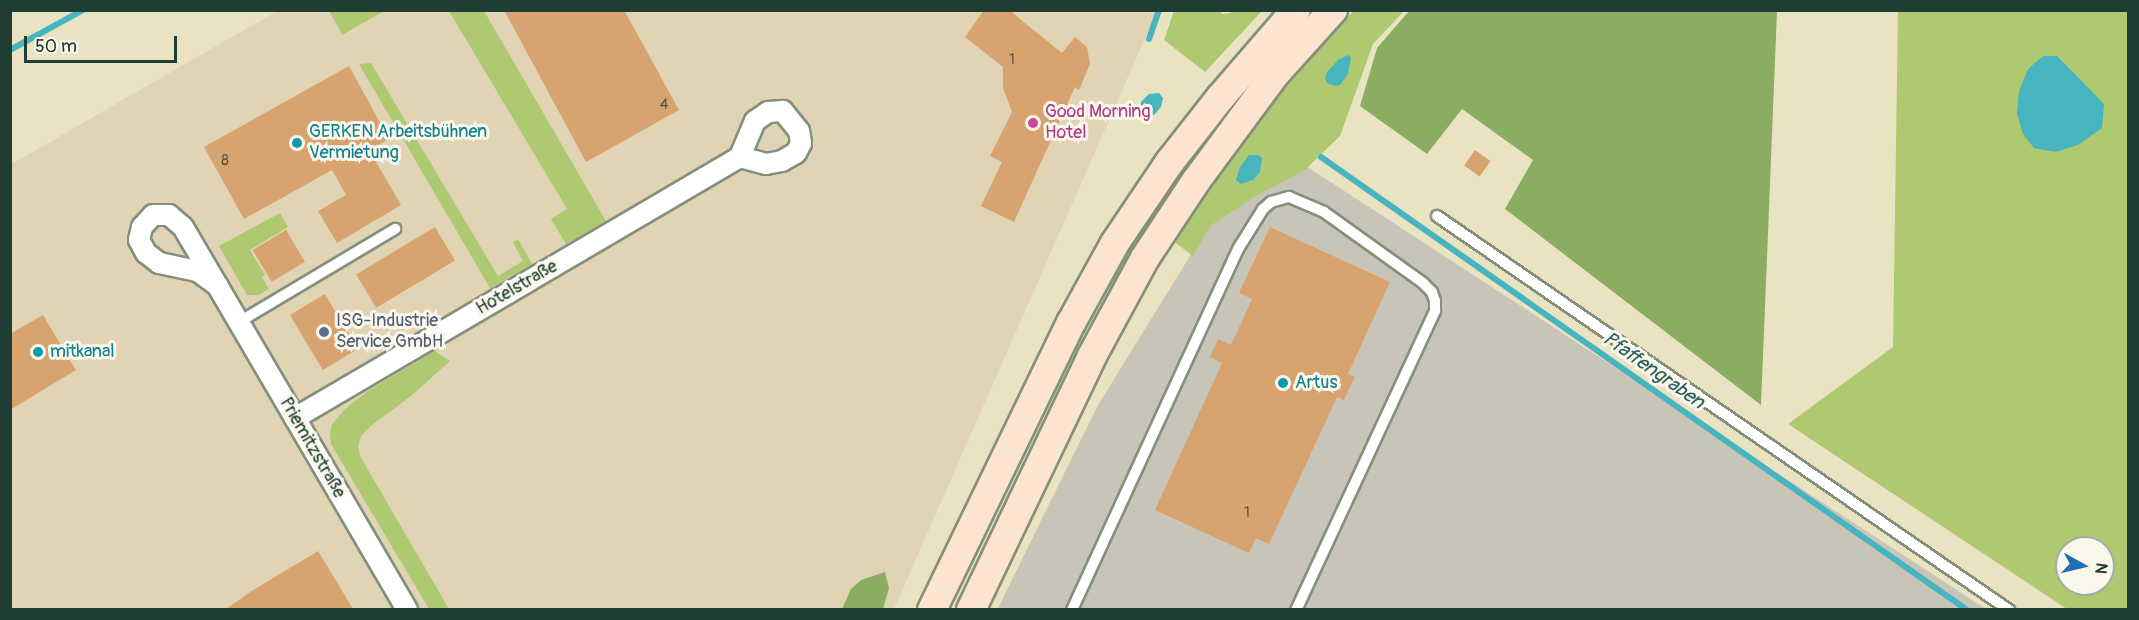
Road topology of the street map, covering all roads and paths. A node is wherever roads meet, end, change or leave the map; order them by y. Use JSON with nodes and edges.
{"nodes":[{"id":1,"x":1296,"y":10,"type":"edge"},
{"id":2,"x":1333,"y":10,"type":"edge"},
{"id":3,"x":740,"y":157,"type":"dead end"},
{"id":4,"x":1437,"y":216,"type":"dead end"},
{"id":5,"x":394,"y":229,"type":"dead end"},
{"id":6,"x":218,"y":286,"type":"dead end"},
{"id":7,"x":239,"y":322,"type":"junction"},
{"id":8,"x":295,"y":418,"type":"junction"},
{"id":9,"x":407,"y":609,"type":"edge"},
{"id":10,"x":932,"y":609,"type":"edge"},
{"id":11,"x":971,"y":609,"type":"edge"},
{"id":12,"x":1072,"y":609,"type":"edge"},
{"id":13,"x":1296,"y":609,"type":"edge"},
{"id":14,"x":2009,"y":609,"type":"edge"}],
"edges":[{"from":1,"to":10,"type":"main road"},
{"from":2,"to":11,"type":"main road"},
{"from":3,"to":8,"type":"street","name":"Hotelstraße"},
{"from":4,"to":14,"type":"lane"},
{"from":5,"to":7,"type":"lane"},
{"from":6,"to":7,"type":"street","name":"Priemitzstraße"},
{"from":7,"to":8,"type":"street","name":"Priemitzstraße"},
{"from":8,"to":9,"type":"street","name":"Priemitzstraße"},
{"from":12,"to":13,"type":"lane"}]}
